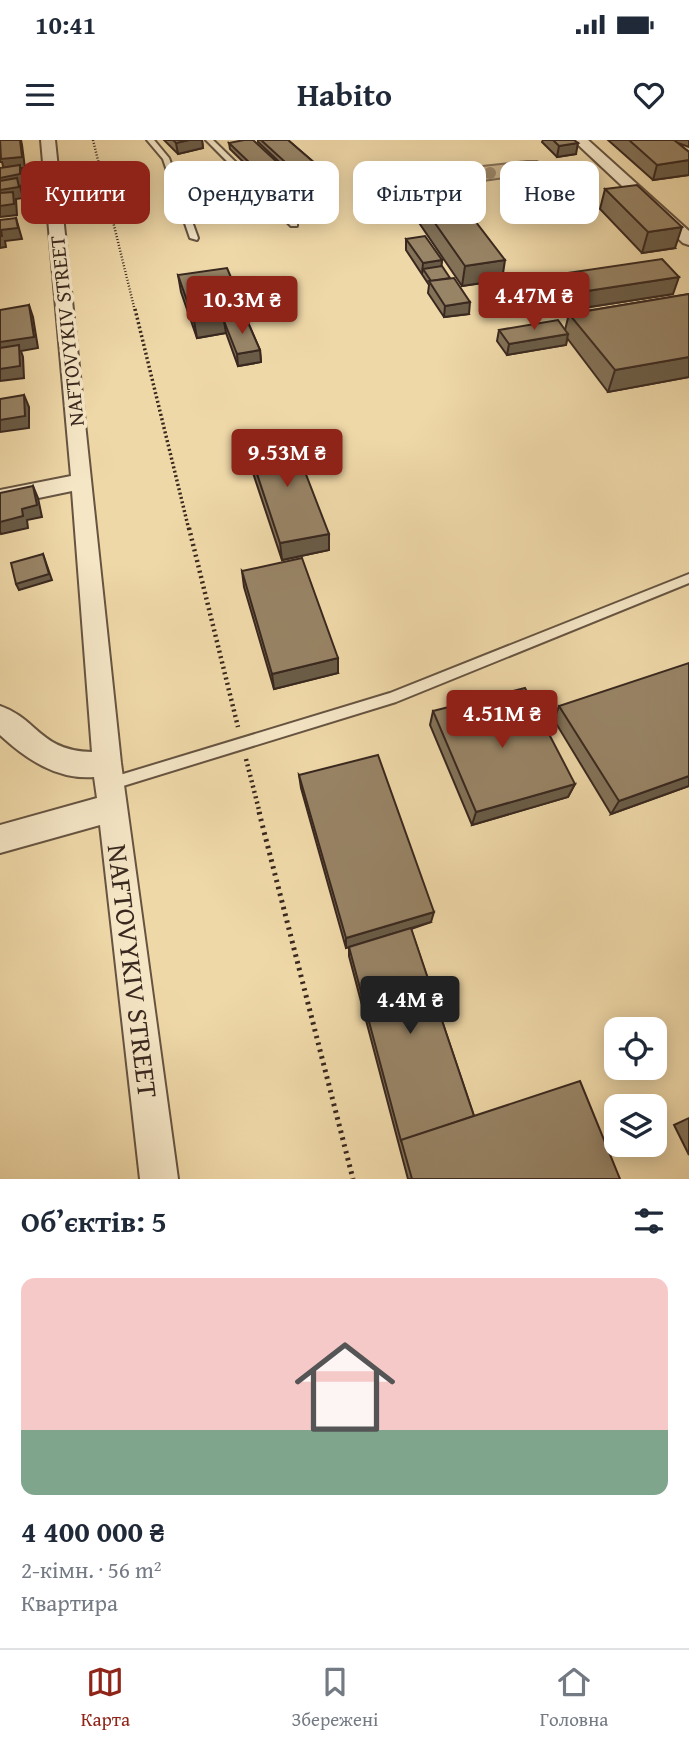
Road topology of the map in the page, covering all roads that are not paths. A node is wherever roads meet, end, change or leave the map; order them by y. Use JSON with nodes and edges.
{"nodes":[{"id":1,"x":48,"y":140,"type":"edge"},
{"id":2,"x":150,"y":140,"type":"edge"},
{"id":3,"x":209,"y":140,"type":"edge"},
{"id":4,"x":580,"y":140,"type":"edge"},
{"id":5,"x":294,"y":225,"type":"dead end"},
{"id":6,"x":194,"y":238,"type":"dead end"},
{"id":7,"x":689,"y":240,"type":"edge"},
{"id":8,"x":82,"y":481,"type":"junction"},
{"id":9,"x":0,"y":498,"type":"edge"},
{"id":10,"x":689,"y":578,"type":"edge"},
{"id":11,"x":0,"y":718,"type":"edge"},
{"id":12,"x":109,"y":785,"type":"junction"},
{"id":13,"x":0,"y":839,"type":"edge"},
{"id":14,"x":159,"y":1179,"type":"edge"}],
"edges":[{"from":1,"to":8,"type":"street","name":"NAFTOVYKIV STREET"},
{"from":2,"to":6,"type":"lane"},
{"from":3,"to":5,"type":"lane"},
{"from":4,"to":7,"type":"street"},
{"from":8,"to":9,"type":"street"},
{"from":8,"to":12,"type":"street","name":"NAFTOVYKIV STREET"},
{"from":10,"to":12,"type":"lane"},
{"from":11,"to":12,"type":"street"},
{"from":12,"to":13,"type":"street"},
{"from":12,"to":14,"type":"street","name":"NAFTOVYKIV STREET"}]}
